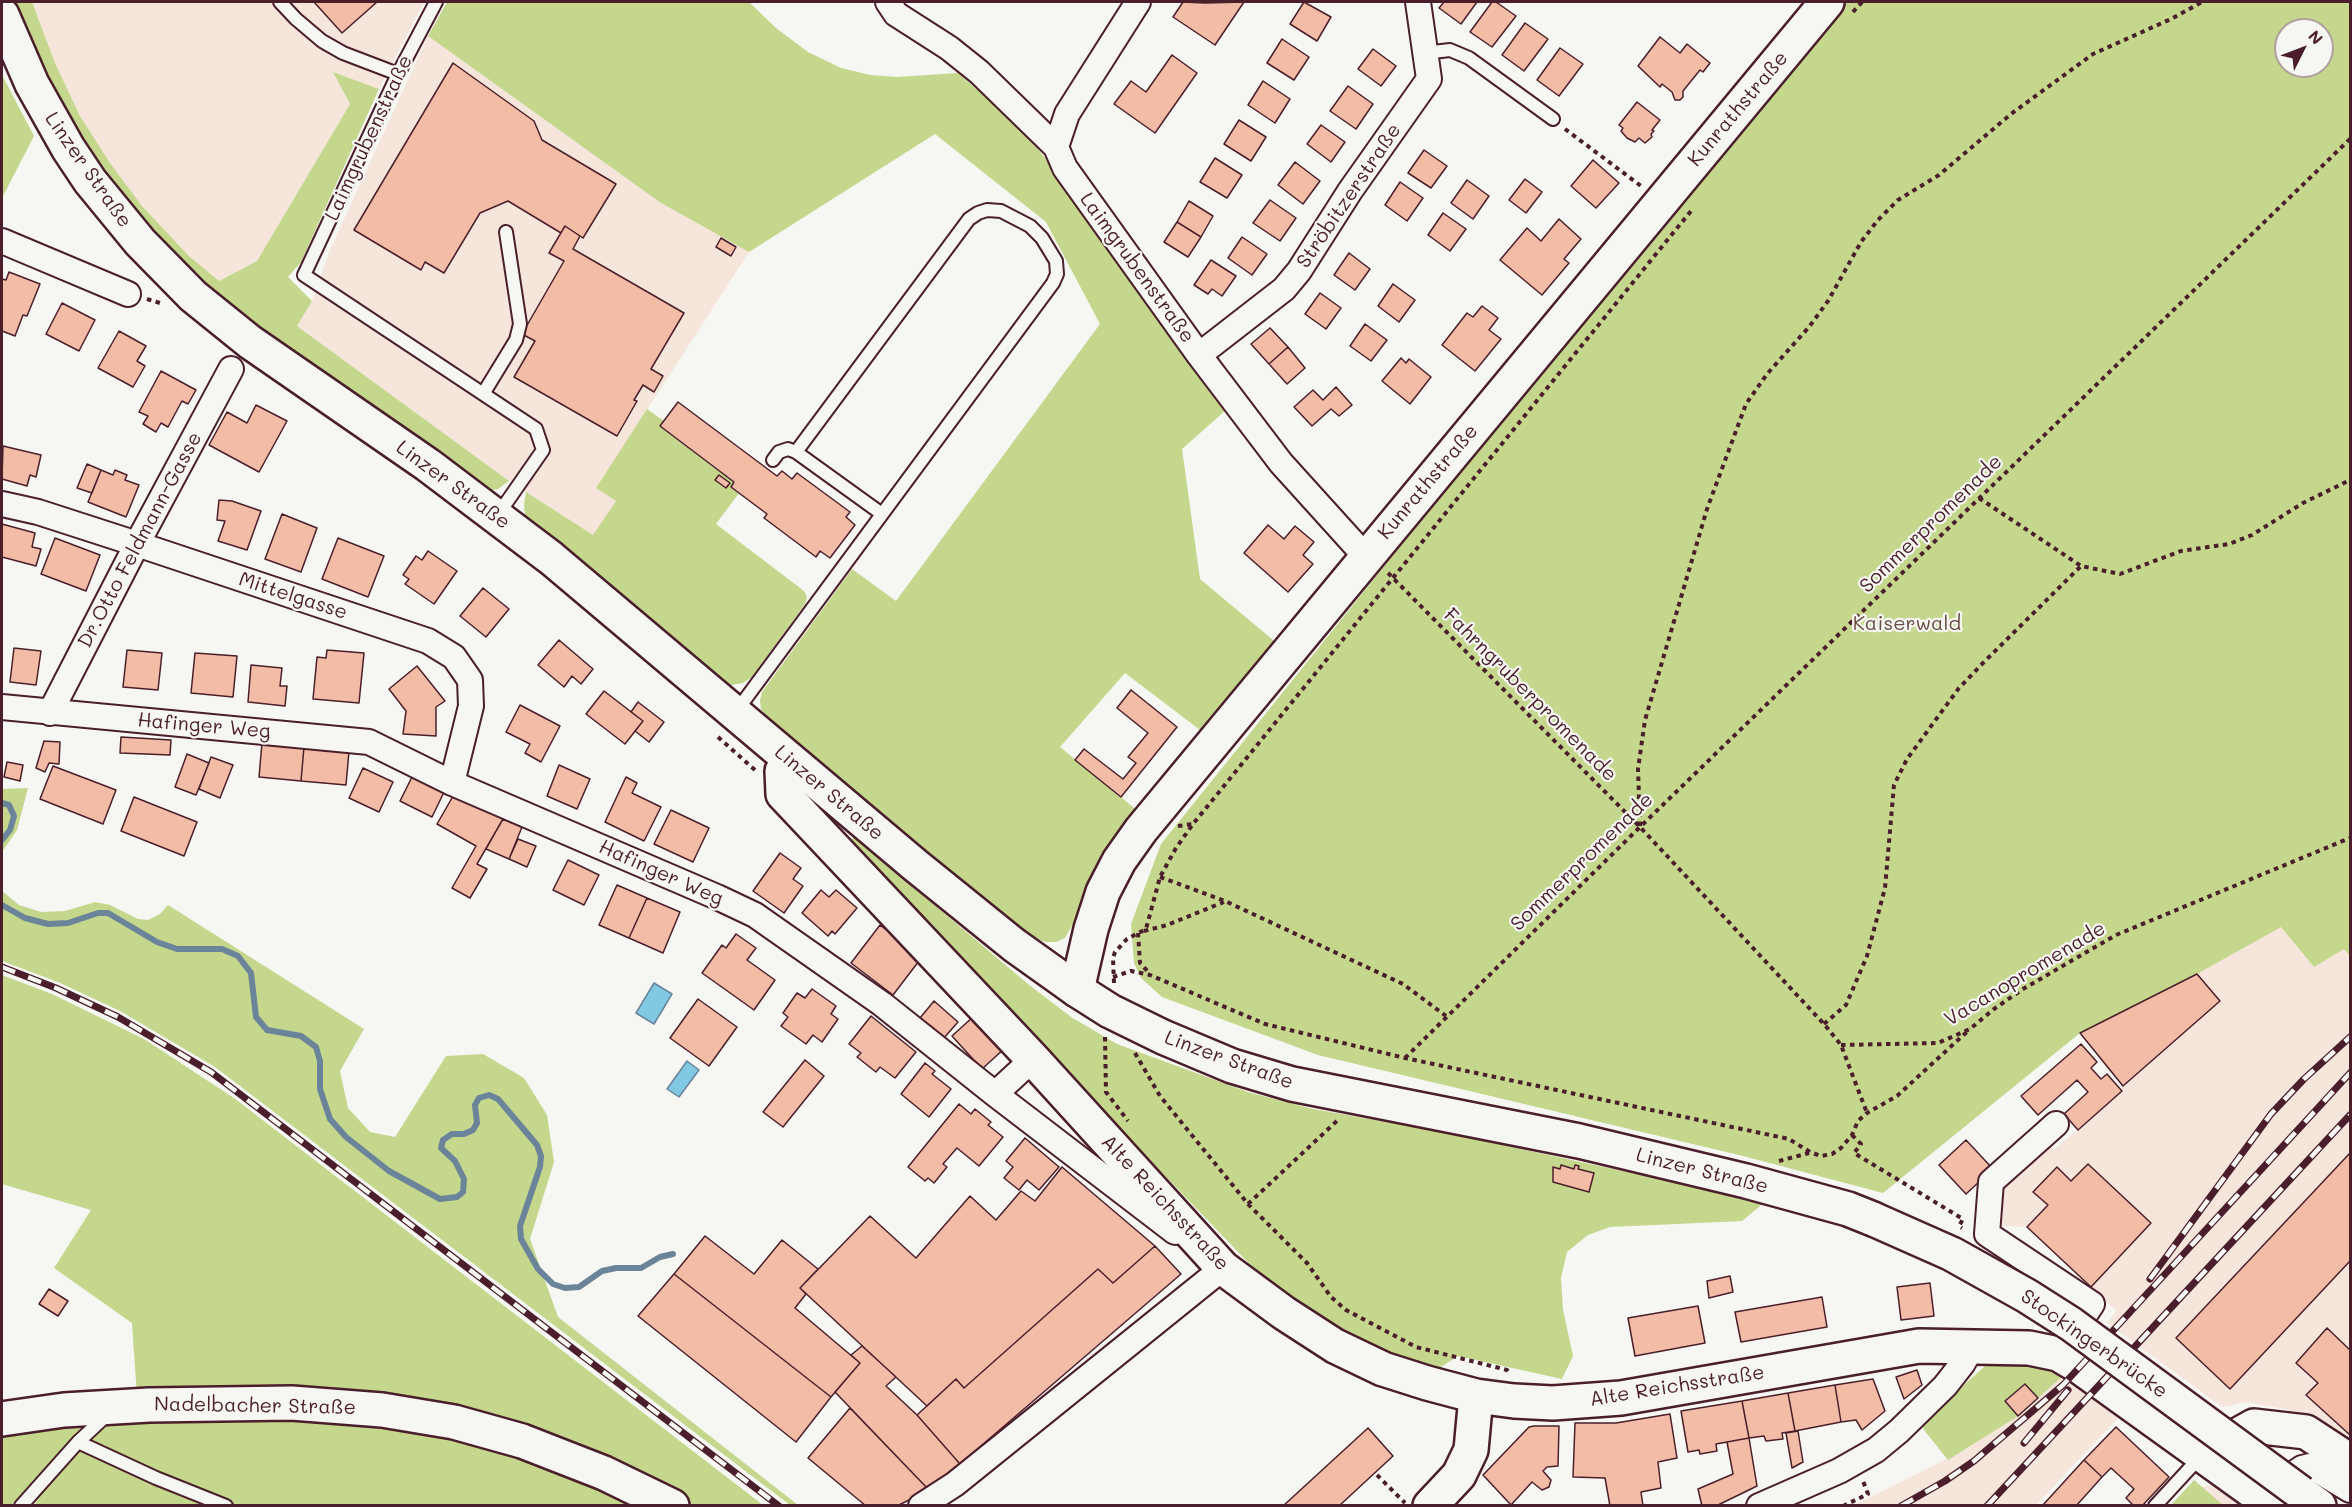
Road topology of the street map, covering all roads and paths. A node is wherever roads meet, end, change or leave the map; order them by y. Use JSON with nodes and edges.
{"nodes":[{"id":1,"x":280,"y":2,"type":"edge"},
{"id":2,"x":436,"y":2,"type":"edge"},
{"id":3,"x":888,"y":2,"type":"edge"},
{"id":4,"x":1138,"y":2,"type":"edge"},
{"id":5,"x":1418,"y":2,"type":"edge"},
{"id":6,"x":1862,"y":2,"type":"edge"},
{"id":7,"x":2202,"y":2,"type":"edge"},
{"id":8,"x":1837,"y":11,"type":"edge"},
{"id":9,"x":2,"y":15,"type":"edge"},
{"id":10,"x":1424,"y":52,"type":"junction"},
{"id":11,"x":398,"y":74,"type":"junction"},
{"id":12,"x":1553,"y":119,"type":"joint"},
{"id":13,"x":2350,"y":139,"type":"edge"},
{"id":14,"x":1056,"y":147,"type":"junction"},
{"id":15,"x":1661,"y":201,"type":"junction"},
{"id":16,"x":1698,"y":203,"type":"dead end"},
{"id":17,"x":506,"y":232,"type":"dead end"},
{"id":18,"x":2,"y":241,"type":"edge"},
{"id":19,"x":128,"y":294,"type":"joint"},
{"id":20,"x":173,"y":307,"type":"dead end"},
{"id":21,"x":1199,"y":355,"type":"junction"},
{"id":22,"x":231,"y":369,"type":"dead end"},
{"id":23,"x":483,"y":394,"type":"junction"},
{"id":24,"x":796,"y":452,"type":"junction"},
{"id":25,"x":772,"y":460,"type":"dead end"},
{"id":26,"x":2350,"y":480,"type":"edge"},
{"id":27,"x":1979,"y":498,"type":"junction"},
{"id":28,"x":2,"y":504,"type":"edge"},
{"id":29,"x":882,"y":514,"type":"junction"},
{"id":30,"x":497,"y":516,"type":"junction"},
{"id":31,"x":137,"y":544,"type":"junction"},
{"id":32,"x":1369,"y":554,"type":"junction"},
{"id":33,"x":2081,"y":566,"type":"junction"},
{"id":34,"x":1393,"y":579,"type":"junction"},
{"id":35,"x":2,"y":707,"type":"edge"},
{"id":36,"x":50,"y":712,"type":"junction"},
{"id":37,"x":723,"y":722,"type":"junction"},
{"id":38,"x":789,"y":760,"type":"junction"},
{"id":39,"x":452,"y":783,"type":"junction"},
{"id":40,"x":783,"y":794,"type":"junction"},
{"id":41,"x":1640,"y":827,"type":"junction"},
{"id":42,"x":2350,"y":838,"type":"edge"},
{"id":43,"x":1161,"y":877,"type":"junction"},
{"id":44,"x":1225,"y":901,"type":"junction"},
{"id":45,"x":1143,"y":931,"type":"junction"},
{"id":46,"x":1138,"y":933,"type":"junction"},
{"id":47,"x":1150,"y":975,"type":"junction"},
{"id":48,"x":1077,"y":990,"type":"junction"},
{"id":49,"x":1110,"y":1011,"type":"junction"},
{"id":50,"x":1446,"y":1016,"type":"junction"},
{"id":51,"x":1824,"y":1024,"type":"junction"},
{"id":52,"x":1970,"y":1029,"type":"junction"},
{"id":53,"x":1841,"y":1045,"type":"junction"},
{"id":54,"x":1132,"y":1049,"type":"dead end"},
{"id":55,"x":1405,"y":1058,"type":"junction"},
{"id":56,"x":1032,"y":1059,"type":"junction"},
{"id":57,"x":995,"y":1094,"type":"junction"},
{"id":58,"x":1867,"y":1113,"type":"junction"},
{"id":59,"x":1344,"y":1114,"type":"dead end"},
{"id":60,"x":2056,"y":1124,"type":"dead end"},
{"id":61,"x":1134,"y":1128,"type":"dead end"},
{"id":62,"x":1852,"y":1135,"type":"junction"},
{"id":63,"x":1248,"y":1204,"type":"junction"},
{"id":64,"x":1873,"y":1219,"type":"joint"},
{"id":65,"x":1963,"y":1228,"type":"dead end"},
{"id":66,"x":1222,"y":1268,"type":"junction"},
{"id":67,"x":1972,"y":1347,"type":"junction"},
{"id":68,"x":2058,"y":1354,"type":"junction"},
{"id":69,"x":1476,"y":1396,"type":"junction"},
{"id":70,"x":1514,"y":1401,"type":"junction"},
{"id":71,"x":116,"y":1407,"type":"junction"},
{"id":72,"x":2,"y":1419,"type":"edge"},
{"id":73,"x":78,"y":1442,"type":"junction"},
{"id":74,"x":2202,"y":1455,"type":"junction"},
{"id":75,"x":2350,"y":1461,"type":"edge"},
{"id":76,"x":1377,"y":1475,"type":"dead end"},
{"id":77,"x":2350,"y":1490,"type":"edge"},
{"id":78,"x":1868,"y":1494,"type":"dead end"},
{"id":79,"x":2288,"y":1500,"type":"edge"},
{"id":80,"x":21,"y":1506,"type":"edge"},
{"id":81,"x":226,"y":1506,"type":"edge"},
{"id":82,"x":672,"y":1506,"type":"edge"},
{"id":83,"x":921,"y":1506,"type":"edge"},
{"id":84,"x":1407,"y":1506,"type":"edge"},
{"id":85,"x":1430,"y":1506,"type":"edge"},
{"id":86,"x":1760,"y":1506,"type":"edge"},
{"id":87,"x":1843,"y":1506,"type":"edge"},
{"id":88,"x":2155,"y":1506,"type":"edge"}],
"edges":[{"from":1,"to":11,"type":"lane"},
{"from":2,"to":11,"type":"lane","name":"Laimgrubenstraße"},
{"from":3,"to":14,"type":"street","name":"Laimgrubenstraße"},
{"from":4,"to":14,"type":"street"},
{"from":5,"to":10,"type":"street","name":"Ströbitzerstraße"},
{"from":6,"to":8,"type":"path"},
{"from":7,"to":41,"type":"path"},
{"from":8,"to":15,"type":"street","name":"Kunrathstraße"},
{"from":9,"to":30,"type":"street","name":"Linzer Straße"},
{"from":10,"to":12,"type":"lane"},
{"from":10,"to":21,"type":"street","name":"Ströbitzerstraße"},
{"from":11,"to":23,"type":"lane","name":"Laimgrubenstraße"},
{"from":12,"to":15,"type":"path"},
{"from":13,"to":27,"type":"path","name":"Sommerpromenade"},
{"from":14,"to":21,"type":"street","name":"Laimgrubenstraße"},
{"from":15,"to":32,"type":"street","name":"Kunrathstraße"},
{"from":16,"to":34,"type":"path"},
{"from":17,"to":23,"type":"lane"},
{"from":18,"to":19,"type":"street"},
{"from":19,"to":20,"type":"path"},
{"from":21,"to":32,"type":"street","name":"Laimgrubenstraße"},
{"from":22,"to":31,"type":"street","name":"Dr.Otto Feldmann-Gasse"},
{"from":23,"to":30,"type":"lane"},
{"from":24,"to":25,"type":"lane"},
{"from":24,"to":29,"type":"lane"},
{"from":24,"to":29,"type":"lane"},
{"from":26,"to":33,"type":"path"},
{"from":27,"to":33,"type":"path"},
{"from":27,"to":41,"type":"path","name":"Sommerpromenade"},
{"from":28,"to":31,"type":"street","name":"Mittelgasse"},
{"from":29,"to":37,"type":"lane"},
{"from":30,"to":37,"type":"street","name":"Linzer Straße"},
{"from":31,"to":36,"type":"street","name":"Dr.Otto Feldmann-Gasse"},
{"from":31,"to":39,"type":"street","name":"Mittelgasse"},
{"from":32,"to":34,"type":"path","name":"Fahrngruberpromenade"},
{"from":32,"to":48,"type":"street","name":"Kunrathstraße"},
{"from":33,"to":51,"type":"path"},
{"from":34,"to":41,"type":"path","name":"Fahrngruberpromenade"},
{"from":34,"to":43,"type":"path"},
{"from":35,"to":36,"type":"street","name":"Hafinger Weg"},
{"from":36,"to":39,"type":"street","name":"Hafinger Weg"},
{"from":37,"to":38,"type":"street","name":"Linzer Straße"},
{"from":37,"to":40,"type":"path"},
{"from":38,"to":40,"type":"street"},
{"from":38,"to":48,"type":"street","name":"Linzer Straße"},
{"from":39,"to":57,"type":"street","name":"Hafinger Weg"},
{"from":40,"to":56,"type":"street","name":"Alte Reichsstraße"},
{"from":41,"to":50,"type":"path","name":"Sommerpromenade"},
{"from":41,"to":51,"type":"path","name":"Fahrngruberpromenade"},
{"from":42,"to":52,"type":"path","name":"Vacanopromenade"},
{"from":43,"to":44,"type":"path"},
{"from":43,"to":45,"type":"path"},
{"from":44,"to":45,"type":"path"},
{"from":44,"to":50,"type":"path"},
{"from":45,"to":46,"type":"path"},
{"from":46,"to":47,"type":"path"},
{"from":46,"to":47,"type":"path"},
{"from":47,"to":55,"type":"path"},
{"from":48,"to":49,"type":"street","name":"Linzer Straße"},
{"from":49,"to":61,"type":"path"},
{"from":49,"to":64,"type":"street","name":"Linzer Straße"},
{"from":50,"to":55,"type":"path","name":"Sommerpromenade"},
{"from":51,"to":53,"type":"path","name":"Fahrngruberpromenade"},
{"from":52,"to":53,"type":"path","name":"Vacanopromenade"},
{"from":52,"to":58,"type":"path"},
{"from":53,"to":58,"type":"path","name":"Fahrngruberpromenade"},
{"from":54,"to":63,"type":"path"},
{"from":55,"to":62,"type":"path"},
{"from":56,"to":57,"type":"street"},
{"from":56,"to":66,"type":"street","name":"Alte Reichsstraße"},
{"from":57,"to":66,"type":"street","name":"Hafinger Weg"},
{"from":58,"to":62,"type":"path"},
{"from":59,"to":63,"type":"path"},
{"from":60,"to":68,"type":"street"},
{"from":62,"to":65,"type":"path"},
{"from":63,"to":70,"type":"path"},
{"from":64,"to":79,"type":"street","name":"Stockingerbrücke","bridge":true},
{"from":66,"to":69,"type":"street","name":"Alte Reichsstraße"},
{"from":66,"to":83,"type":"street"},
{"from":67,"to":68,"type":"street","name":"Alte Reichsstraße"},
{"from":67,"to":70,"type":"street","name":"Alte Reichsstraße"},
{"from":67,"to":86,"type":"street"},
{"from":68,"to":74,"type":"street","name":"Alte Reichsstraße"},
{"from":69,"to":70,"type":"street","name":"Alte Reichsstraße"},
{"from":69,"to":85,"type":"street"},
{"from":71,"to":72,"type":"street","name":"Nadelbacher Straße"},
{"from":71,"to":73,"type":"lane"},
{"from":71,"to":82,"type":"street","name":"Nadelbacher Straße"},
{"from":73,"to":80,"type":"lane"},
{"from":73,"to":81,"type":"lane"},
{"from":74,"to":75,"type":"street"},
{"from":74,"to":79,"type":"street","name":"Alte Reichsstraße"},
{"from":74,"to":88,"type":"lane"},
{"from":76,"to":84,"type":"path"},
{"from":77,"to":79,"type":"street"},
{"from":78,"to":87,"type":"path"}]}
